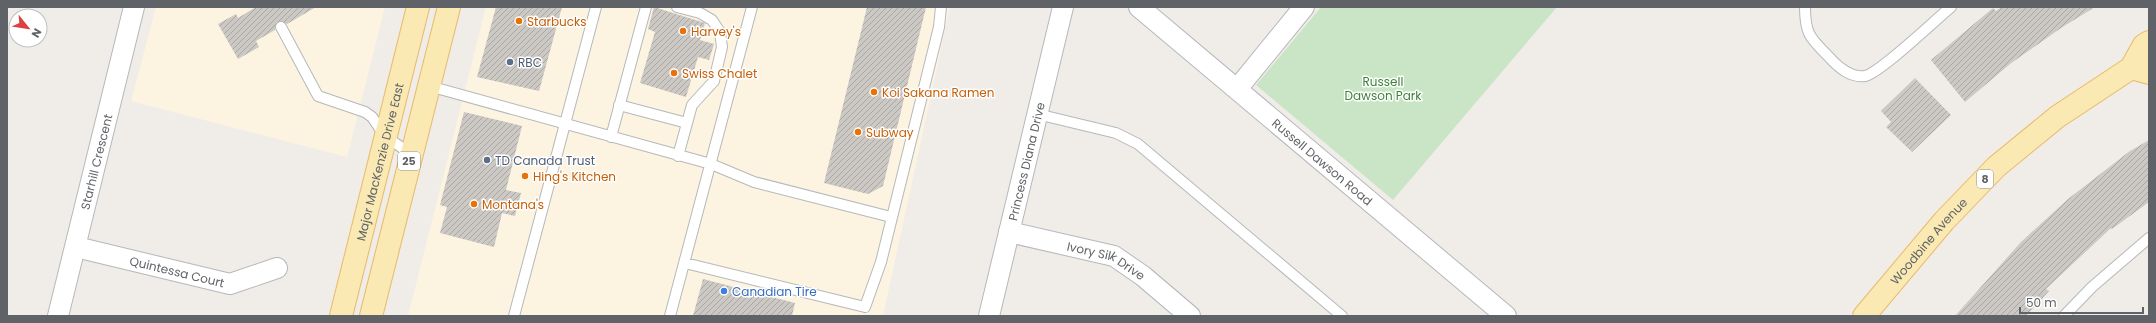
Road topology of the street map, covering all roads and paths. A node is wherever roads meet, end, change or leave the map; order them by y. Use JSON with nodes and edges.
{"nodes":[{"id":1,"x":134,"y":7,"type":"edge"},
{"id":2,"x":418,"y":7,"type":"edge"},
{"id":3,"x":449,"y":7,"type":"edge"},
{"id":4,"x":596,"y":7,"type":"edge"},
{"id":5,"x":646,"y":7,"type":"edge"},
{"id":6,"x":677,"y":7,"type":"edge"},
{"id":7,"x":752,"y":7,"type":"edge"},
{"id":8,"x":941,"y":7,"type":"edge"},
{"id":9,"x":1063,"y":7,"type":"edge"},
{"id":10,"x":1140,"y":7,"type":"edge"},
{"id":11,"x":1304,"y":7,"type":"edge"},
{"id":12,"x":1805,"y":7,"type":"edge"},
{"id":13,"x":1951,"y":7,"type":"edge"},
{"id":14,"x":281,"y":27,"type":"dead end"},
{"id":15,"x":2149,"y":42,"type":"edge"},
{"id":16,"x":2140,"y":70,"type":"edge"},
{"id":17,"x":429,"y":86,"type":"junction"},
{"id":18,"x":1237,"y":89,"type":"junction"},
{"id":19,"x":620,"y":105,"type":"junction"},
{"id":20,"x":1037,"y":114,"type":"junction"},
{"id":21,"x":687,"y":123,"type":"junction"},
{"id":22,"x":565,"y":124,"type":"junction"},
{"id":23,"x":385,"y":136,"type":"junction"},
{"id":24,"x":611,"y":137,"type":"junction"},
{"id":25,"x":411,"y":154,"type":"junction"},
{"id":26,"x":678,"y":156,"type":"junction"},
{"id":27,"x":711,"y":164,"type":"junction"},
{"id":28,"x":891,"y":217,"type":"junction"},
{"id":29,"x":1009,"y":232,"type":"junction"},
{"id":30,"x":2149,"y":238,"type":"edge"},
{"id":31,"x":76,"y":247,"type":"junction"},
{"id":32,"x":685,"y":263,"type":"junction"},
{"id":33,"x":277,"y":268,"type":"dead end"},
{"id":34,"x":58,"y":316,"type":"edge"},
{"id":35,"x":341,"y":316,"type":"edge"},
{"id":36,"x":371,"y":316,"type":"edge"},
{"id":37,"x":514,"y":316,"type":"edge"},
{"id":38,"x":670,"y":316,"type":"edge"},
{"id":39,"x":989,"y":316,"type":"edge"},
{"id":40,"x":1190,"y":316,"type":"edge"},
{"id":41,"x":1342,"y":316,"type":"edge"},
{"id":42,"x":1506,"y":316,"type":"edge"},
{"id":43,"x":1864,"y":316,"type":"edge"},
{"id":44,"x":2064,"y":316,"type":"edge"}],
"edges":[{"from":1,"to":31,"type":"street","name":"Starhill Crescent"},
{"from":2,"to":23,"type":"main road","name":"Major MacKenzie Drive East","number":"25"},
{"from":3,"to":17,"type":"main road","number":"25"},
{"from":4,"to":22,"type":"lane"},
{"from":5,"to":19,"type":"lane"},
{"from":6,"to":21,"type":"lane"},
{"from":7,"to":27,"type":"lane"},
{"from":8,"to":28,"type":"lane"},
{"from":9,"to":20,"type":"street","name":"Princess Diana Drive"},
{"from":10,"to":18,"type":"street","name":"Russell Dawson Road"},
{"from":11,"to":18,"type":"street"},
{"from":12,"to":13,"type":"lane"},
{"from":14,"to":23,"type":"lane"},
{"from":15,"to":16,"type":"main road","name":"Woodbine Avenue","number":"8"},
{"from":16,"to":43,"type":"main road","name":"Woodbine Avenue","number":"8"},
{"from":17,"to":22,"type":"lane"},
{"from":17,"to":25,"type":"main road","number":"25"},
{"from":18,"to":42,"type":"street","name":"Russell Dawson Road"},
{"from":19,"to":21,"type":"lane"},
{"from":19,"to":24,"type":"lane"},
{"from":20,"to":29,"type":"street","name":"Princess Diana Drive"},
{"from":20,"to":41,"type":"lane"},
{"from":21,"to":26,"type":"lane"},
{"from":22,"to":24,"type":"lane"},
{"from":22,"to":37,"type":"lane"},
{"from":23,"to":25,"type":"lane"},
{"from":23,"to":35,"type":"main road","name":"Major MacKenzie Drive East","number":"25"},
{"from":24,"to":26,"type":"lane"},
{"from":25,"to":36,"type":"main road","number":"25"},
{"from":26,"to":27,"type":"lane"},
{"from":27,"to":28,"type":"lane"},
{"from":27,"to":32,"type":"lane"},
{"from":28,"to":32,"type":"lane"},
{"from":29,"to":39,"type":"street","name":"Princess Diana Drive"},
{"from":29,"to":40,"type":"street","name":"Ivory Silk Drive"},
{"from":30,"to":44,"type":"lane"},
{"from":31,"to":33,"type":"street","name":"Quintessa Court"},
{"from":31,"to":34,"type":"street","name":"Starhill Crescent"},
{"from":32,"to":38,"type":"lane"}]}
